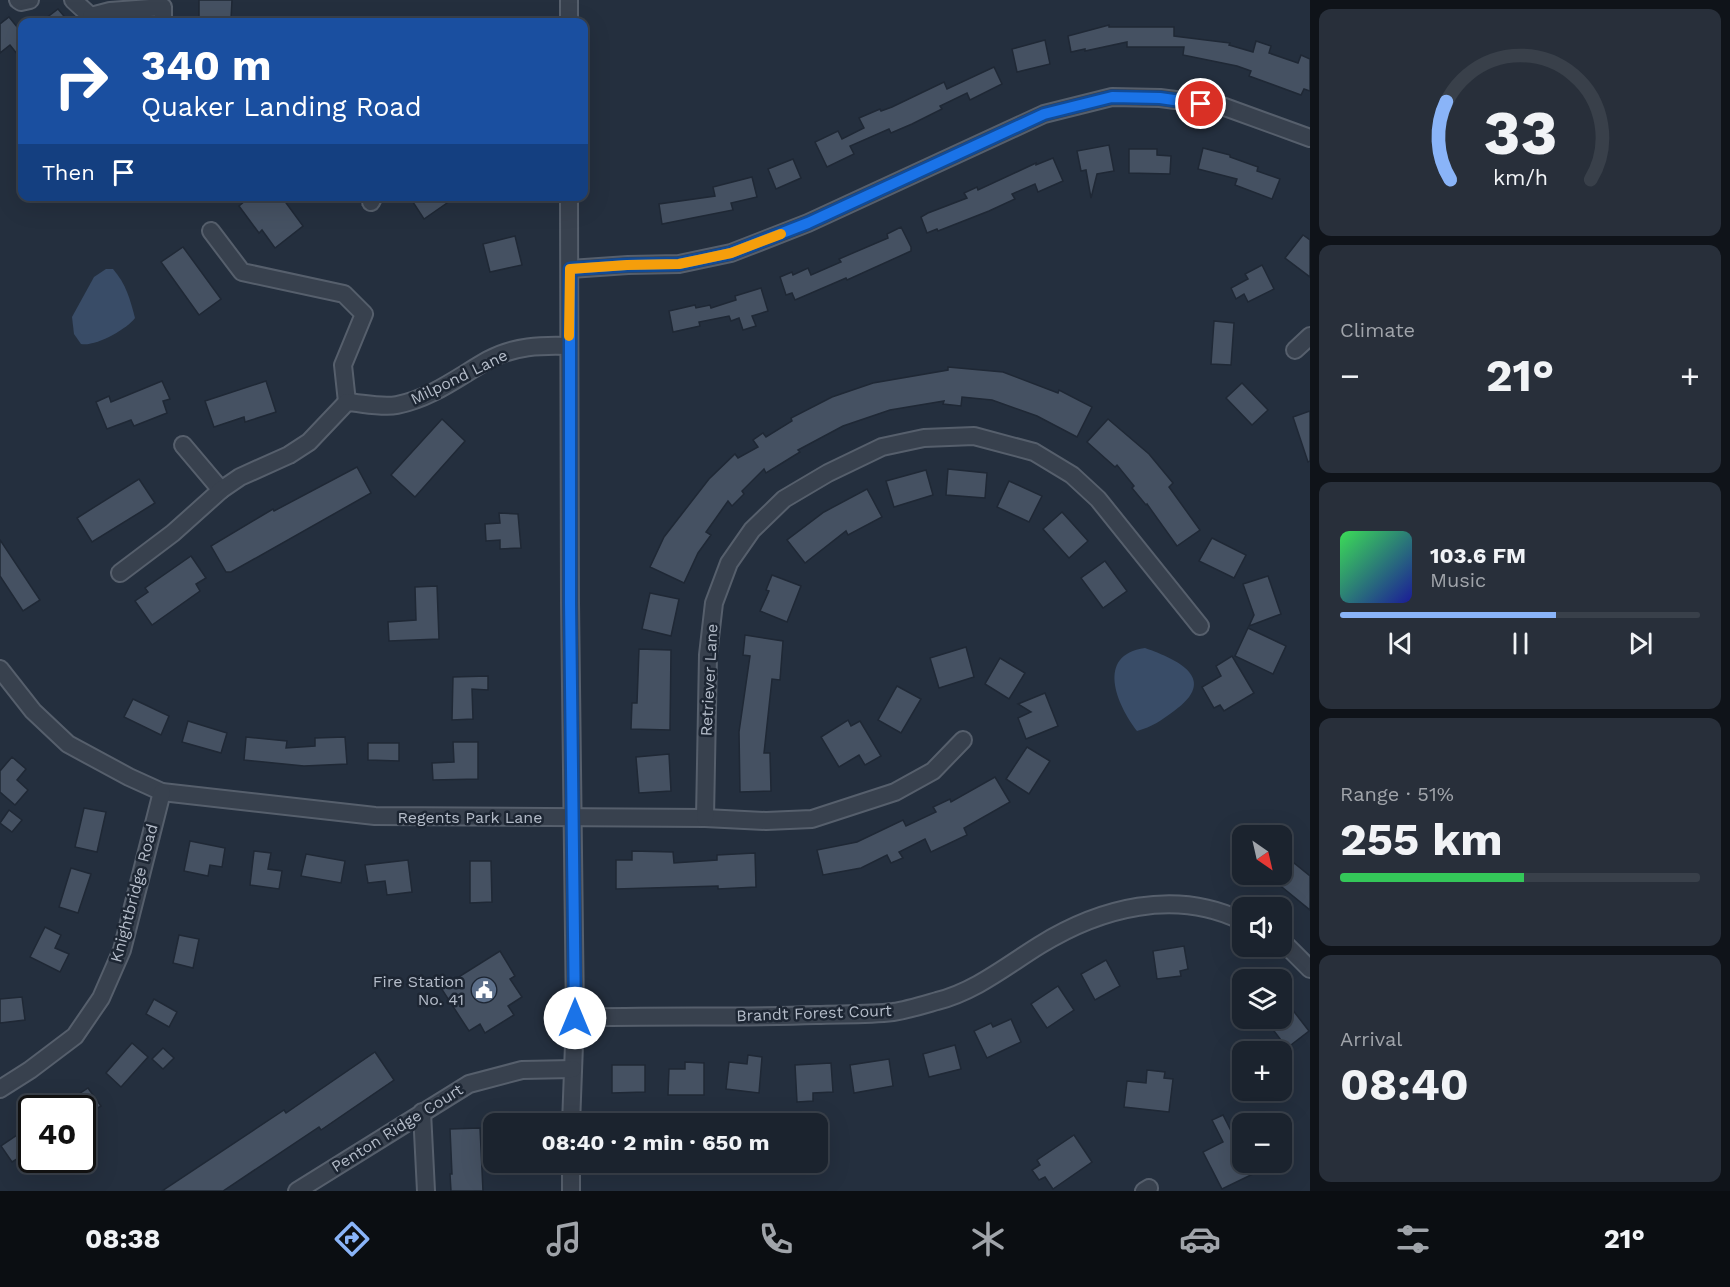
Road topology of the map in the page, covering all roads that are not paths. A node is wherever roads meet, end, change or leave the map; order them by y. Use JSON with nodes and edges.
{"nodes":[{"id":1,"x":18,"y":0,"type":"edge"},
{"id":2,"x":30,"y":0,"type":"edge"},
{"id":3,"x":73,"y":0,"type":"edge"},
{"id":4,"x":568,"y":0,"type":"edge"},
{"id":5,"x":92,"y":18,"type":"edge"},
{"id":6,"x":98,"y":18,"type":"edge"},
{"id":7,"x":163,"y":18,"type":"edge"},
{"id":8,"x":568,"y":18,"type":"edge"},
{"id":9,"x":1310,"y":138,"type":"edge"},
{"id":10,"x":569,"y":201,"type":"edge"},
{"id":11,"x":211,"y":231,"type":"dead end"},
{"id":12,"x":570,"y":269,"type":"junction"},
{"id":13,"x":1310,"y":336,"type":"edge"},
{"id":14,"x":569,"y":346,"type":"junction"},
{"id":15,"x":1295,"y":350,"type":"dead end"},
{"id":16,"x":346,"y":402,"type":"junction"},
{"id":17,"x":183,"y":445,"type":"dead end"},
{"id":18,"x":221,"y":490,"type":"junction"},
{"id":19,"x":120,"y":573,"type":"dead end"},
{"id":20,"x":1200,"y":626,"type":"dead end"},
{"id":21,"x":0,"y":669,"type":"edge"},
{"id":22,"x":963,"y":740,"type":"dead end"},
{"id":23,"x":162,"y":792,"type":"junction"},
{"id":24,"x":574,"y":818,"type":"junction"},
{"id":25,"x":705,"y":818,"type":"junction"},
{"id":26,"x":1232,"y":916,"type":"edge"},
{"id":27,"x":1292,"y":951,"type":"edge"},
{"id":28,"x":1310,"y":969,"type":"edge"},
{"id":29,"x":575,"y":1018,"type":"junction"},
{"id":30,"x":573,"y":1069,"type":"junction"},
{"id":31,"x":0,"y":1089,"type":"edge"},
{"id":32,"x":422,"y":1112,"type":"junction"},
{"id":33,"x":571,"y":1113,"type":"edge"},
{"id":34,"x":571,"y":1173,"type":"edge"},
{"id":35,"x":297,"y":1191,"type":"edge"},
{"id":36,"x":426,"y":1191,"type":"edge"},
{"id":37,"x":571,"y":1191,"type":"edge"}],
"edges":[{"from":1,"to":2,"type":"street"},
{"from":3,"to":5,"type":"street"},
{"from":4,"to":8,"type":"street"},
{"from":6,"to":7,"type":"street"},
{"from":9,"to":12,"type":"street"},
{"from":10,"to":12,"type":"street"},
{"from":11,"to":16,"type":"street"},
{"from":12,"to":14,"type":"street"},
{"from":13,"to":15,"type":"street"},
{"from":14,"to":16,"type":"street","name":"Milpond Lane"},
{"from":14,"to":24,"type":"street"},
{"from":16,"to":18,"type":"street"},
{"from":17,"to":18,"type":"street"},
{"from":18,"to":19,"type":"street"},
{"from":20,"to":25,"type":"street","name":"Retriever Lane"},
{"from":21,"to":23,"type":"street","name":"Regents Park Lane"},
{"from":22,"to":25,"type":"street","name":"Regents Park Lane"},
{"from":23,"to":24,"type":"street","name":"Regents Park Lane"},
{"from":23,"to":31,"type":"street","name":"Knightbridge Road"},
{"from":24,"to":25,"type":"street","name":"Regents Park Lane"},
{"from":24,"to":29,"type":"street"},
{"from":26,"to":29,"type":"street","name":"Brandt Forest Court"},
{"from":27,"to":28,"type":"street"},
{"from":29,"to":30,"type":"street"},
{"from":30,"to":32,"type":"street","name":"Penton Ridge Court"},
{"from":30,"to":33,"type":"street"},
{"from":32,"to":35,"type":"street","name":"Penton Ridge Court"},
{"from":32,"to":36,"type":"street"},
{"from":34,"to":37,"type":"street"}]}
